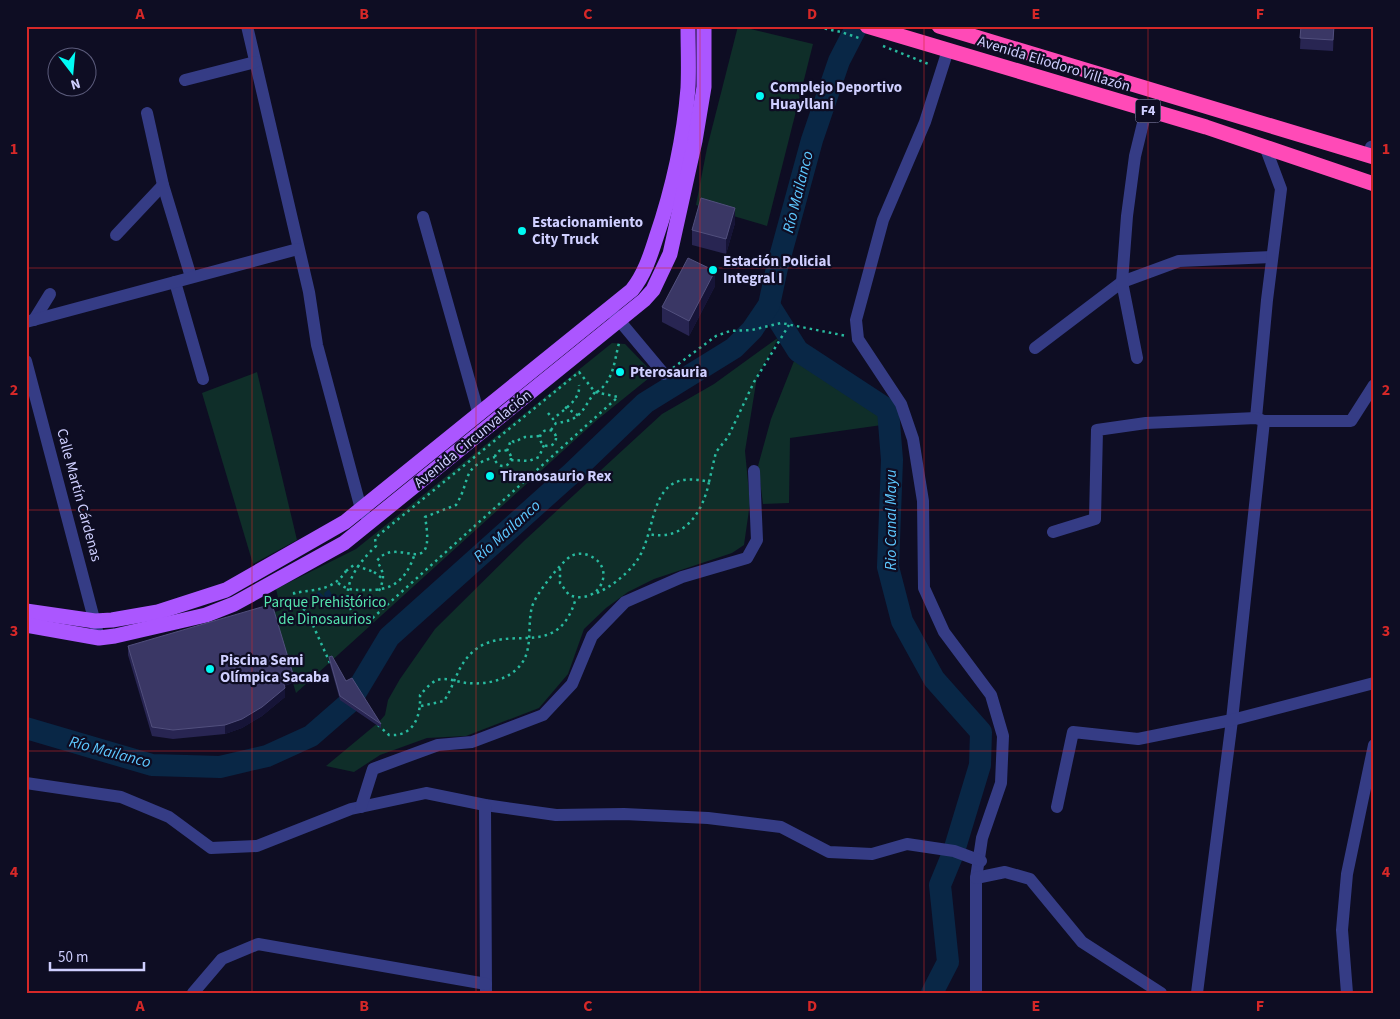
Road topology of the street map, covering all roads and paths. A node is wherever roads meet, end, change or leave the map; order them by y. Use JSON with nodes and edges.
{"nodes":[{"id":1,"x":246,"y":26,"type":"edge"},
{"id":2,"x":688,"y":26,"type":"edge"},
{"id":3,"x":704,"y":26,"type":"edge"},
{"id":4,"x":812,"y":26,"type":"edge"},
{"id":5,"x":939,"y":26,"type":"edge"},
{"id":6,"x":955,"y":28,"type":"edge"},
{"id":7,"x":864,"y":32,"type":"edge"},
{"id":8,"x":876,"y":44,"type":"dead end"},
{"id":9,"x":948,"y":50,"type":"junction"},
{"id":10,"x":255,"y":62,"type":"junction"},
{"id":11,"x":942,"y":69,"type":"junction"},
{"id":12,"x":184,"y":80,"type":"dead end"},
{"id":13,"x":1212,"y":108,"type":"junction"},
{"id":14,"x":1146,"y":111,"type":"junction"},
{"id":15,"x":147,"y":113,"type":"dead end"},
{"id":16,"x":1266,"y":149,"type":"junction"},
{"id":17,"x":1373,"y":149,"type":"edge"},
{"id":18,"x":1374,"y":166,"type":"edge"},
{"id":19,"x":1374,"y":184,"type":"edge"},
{"id":20,"x":163,"y":185,"type":"junction"},
{"id":21,"x":423,"y":218,"type":"dead end"},
{"id":22,"x":116,"y":235,"type":"dead end"},
{"id":23,"x":298,"y":249,"type":"junction"},
{"id":24,"x":651,"y":252,"type":"junction"},
{"id":25,"x":1272,"y":257,"type":"junction"},
{"id":26,"x":668,"y":258,"type":"junction"},
{"id":27,"x":191,"y":277,"type":"junction"},
{"id":28,"x":175,"y":282,"type":"junction"},
{"id":29,"x":1122,"y":282,"type":"junction"},
{"id":30,"x":50,"y":294,"type":"dead end"},
{"id":31,"x":614,"y":315,"type":"junction"},
{"id":32,"x":30,"y":321,"type":"edge"},
{"id":33,"x":790,"y":324,"type":"junction"},
{"id":34,"x":858,"y":340,"type":"junction"},
{"id":35,"x":618,"y":343,"type":"dead end"},
{"id":36,"x":1035,"y":348,"type":"dead end"},
{"id":37,"x":1137,"y":358,"type":"dead end"},
{"id":38,"x":26,"y":362,"type":"edge"},
{"id":39,"x":579,"y":372,"type":"dead end"},
{"id":40,"x":664,"y":374,"type":"joint"},
{"id":41,"x":203,"y":379,"type":"dead end"},
{"id":42,"x":579,"y":385,"type":"dead end"},
{"id":43,"x":1374,"y":385,"type":"edge"},
{"id":44,"x":596,"y":392,"type":"junction"},
{"id":45,"x":566,"y":408,"type":"junction"},
{"id":46,"x":548,"y":414,"type":"dead end"},
{"id":47,"x":478,"y":415,"type":"junction"},
{"id":48,"x":579,"y":416,"type":"junction"},
{"id":49,"x":1260,"y":419,"type":"junction"},
{"id":50,"x":552,"y":430,"type":"junction"},
{"id":51,"x":541,"y":436,"type":"junction"},
{"id":52,"x":544,"y":445,"type":"junction"},
{"id":53,"x":507,"y":451,"type":"junction"},
{"id":54,"x":495,"y":457,"type":"junction"},
{"id":55,"x":511,"y":460,"type":"junction"},
{"id":56,"x":467,"y":462,"type":"dead end"},
{"id":57,"x":754,"y":471,"type":"dead end"},
{"id":58,"x":709,"y":482,"type":"junction"},
{"id":59,"x":361,"y":509,"type":"junction"},
{"id":60,"x":371,"y":522,"type":"junction"},
{"id":61,"x":1053,"y":532,"type":"dead end"},
{"id":62,"x":649,"y":534,"type":"junction"},
{"id":63,"x":414,"y":556,"type":"junction"},
{"id":64,"x":560,"y":568,"type":"junction"},
{"id":65,"x":258,"y":571,"type":"junction"},
{"id":66,"x":384,"y":580,"type":"junction"},
{"id":67,"x":338,"y":583,"type":"junction"},
{"id":68,"x":264,"y":587,"type":"junction"},
{"id":69,"x":346,"y":590,"type":"junction"},
{"id":70,"x":379,"y":591,"type":"junction"},
{"id":71,"x":591,"y":596,"type":"junction"},
{"id":72,"x":576,"y":598,"type":"junction"},
{"id":73,"x":26,"y":611,"type":"edge"},
{"id":74,"x":95,"y":622,"type":"junction"},
{"id":75,"x":26,"y":625,"type":"edge"},
{"id":76,"x":99,"y":638,"type":"junction"},
{"id":77,"x":529,"y":638,"type":"junction"},
{"id":78,"x":330,"y":662,"type":"edge"},
{"id":79,"x":453,"y":680,"type":"junction"},
{"id":80,"x":1374,"y":683,"type":"edge"},
{"id":81,"x":420,"y":706,"type":"junction"},
{"id":82,"x":1232,"y":720,"type":"junction"},
{"id":83,"x":377,"y":724,"type":"edge"},
{"id":84,"x":1374,"y":745,"type":"edge"},
{"id":85,"x":26,"y":783,"type":"edge"},
{"id":86,"x":486,"y":805,"type":"junction"},
{"id":87,"x":361,"y":807,"type":"junction"},
{"id":88,"x":1057,"y":807,"type":"dead end"},
{"id":89,"x":981,"y":860,"type":"junction"},
{"id":90,"x":976,"y":878,"type":"junction"},
{"id":91,"x":486,"y":989,"type":"edge"},
{"id":92,"x":194,"y":993,"type":"edge"},
{"id":93,"x":976,"y":993,"type":"edge"},
{"id":94,"x":1161,"y":993,"type":"edge"},
{"id":95,"x":1197,"y":993,"type":"edge"},
{"id":96,"x":1347,"y":993,"type":"edge"}],
"edges":[{"from":1,"to":10,"type":"street"},
{"from":2,"to":24,"type":"main road","name":"Avenida Circunvalación"},
{"from":3,"to":26,"type":"main road","name":"Avenida Circunvalación"},
{"from":4,"to":7,"type":"path"},
{"from":5,"to":6,"type":"highway","name":"Avenida Eliodoro Villazón","number":"F4"},
{"from":6,"to":13,"type":"highway","name":"Avenida Eliodoro Villazón","number":"F4"},
{"from":7,"to":9,"type":"highway","name":"Avenida Eliodoro Villazón","number":"F4"},
{"from":8,"to":11,"type":"path"},
{"from":9,"to":11,"type":"street"},
{"from":9,"to":14,"type":"highway","name":"Avenida Eliodoro Villazón","number":"F4"},
{"from":10,"to":12,"type":"street"},
{"from":10,"to":23,"type":"street"},
{"from":11,"to":34,"type":"street"},
{"from":13,"to":17,"type":"highway","name":"Avenida Eliodoro Villazón","number":"F4"},
{"from":13,"to":18,"type":"highway","name":"Avenida Eliodoro Villazón","number":"F4"},
{"from":14,"to":16,"type":"highway","name":"Avenida Eliodoro Villazón","number":"F4"},
{"from":14,"to":29,"type":"street"},
{"from":15,"to":20,"type":"street"},
{"from":16,"to":19,"type":"highway","name":"Avenida Eliodoro Villazón","number":"F4"},
{"from":16,"to":25,"type":"street"},
{"from":20,"to":22,"type":"street"},
{"from":20,"to":27,"type":"street"},
{"from":21,"to":47,"type":"street"},
{"from":23,"to":27,"type":"street"},
{"from":23,"to":59,"type":"street"},
{"from":24,"to":26,"type":"street"},
{"from":24,"to":31,"type":"main road","name":"Avenida Circunvalación"},
{"from":25,"to":29,"type":"street"},
{"from":25,"to":49,"type":"street"},
{"from":26,"to":31,"type":"main road","name":"Avenida Circunvalación"},
{"from":27,"to":28,"type":"street"},
{"from":28,"to":32,"type":"street"},
{"from":28,"to":41,"type":"street"},
{"from":29,"to":36,"type":"street"},
{"from":29,"to":37,"type":"street"},
{"from":30,"to":32,"type":"street"},
{"from":31,"to":40,"type":"street"},
{"from":31,"to":47,"type":"main road","name":"Avenida Circunvalación"},
{"from":31,"to":60,"type":"main road","name":"Avenida Circunvalación"},
{"from":33,"to":34,"type":"path"},
{"from":33,"to":40,"type":"path"},
{"from":33,"to":58,"type":"path"},
{"from":34,"to":89,"type":"street"},
{"from":35,"to":44,"type":"path"},
{"from":38,"to":74,"type":"street","name":"Calle Martín Cárdenas"},
{"from":39,"to":44,"type":"path"},
{"from":42,"to":45,"type":"path"},
{"from":43,"to":49,"type":"street"},
{"from":44,"to":48,"type":"path"},
{"from":44,"to":69,"type":"path"},
{"from":45,"to":46,"type":"path"},
{"from":45,"to":48,"type":"path"},
{"from":47,"to":59,"type":"main road","name":"Avenida Circunvalación"},
{"from":48,"to":50,"type":"path"},
{"from":49,"to":61,"type":"street"},
{"from":49,"to":82,"type":"street"},
{"from":50,"to":51,"type":"path"},
{"from":50,"to":52,"type":"path"},
{"from":51,"to":52,"type":"path"},
{"from":51,"to":53,"type":"path"},
{"from":52,"to":55,"type":"path"},
{"from":53,"to":54,"type":"path"},
{"from":53,"to":55,"type":"path"},
{"from":54,"to":55,"type":"path"},
{"from":54,"to":63,"type":"path"},
{"from":56,"to":69,"type":"path"},
{"from":57,"to":87,"type":"street"},
{"from":58,"to":62,"type":"path"},
{"from":58,"to":62,"type":"path"},
{"from":59,"to":60,"type":"street"},
{"from":59,"to":65,"type":"main road","name":"Avenida Circunvalación"},
{"from":60,"to":68,"type":"main road","name":"Avenida Circunvalación"},
{"from":62,"to":71,"type":"path"},
{"from":63,"to":66,"type":"path"},
{"from":63,"to":70,"type":"path"},
{"from":64,"to":71,"type":"path"},
{"from":64,"to":72,"type":"path"},
{"from":64,"to":77,"type":"path"},
{"from":65,"to":68,"type":"street"},
{"from":65,"to":74,"type":"main road","name":"Avenida Circunvalación"},
{"from":66,"to":67,"type":"path","bridge":true},
{"from":66,"to":70,"type":"path"},
{"from":67,"to":69,"type":"path"},
{"from":67,"to":78,"type":"path"},
{"from":68,"to":76,"type":"main road","name":"Avenida Circunvalación"},
{"from":69,"to":70,"type":"path"},
{"from":71,"to":72,"type":"path"},
{"from":72,"to":77,"type":"path"},
{"from":73,"to":74,"type":"main road","name":"Avenida Circunvalación"},
{"from":74,"to":76,"type":"street","name":"Calle Martín Cárdenas"},
{"from":75,"to":76,"type":"main road","name":"Avenida Circunvalación"},
{"from":77,"to":79,"type":"path"},
{"from":77,"to":79,"type":"path"},
{"from":79,"to":81,"type":"path"},
{"from":79,"to":81,"type":"path"},
{"from":80,"to":82,"type":"street"},
{"from":81,"to":83,"type":"path"},
{"from":82,"to":88,"type":"street"},
{"from":82,"to":95,"type":"street"},
{"from":84,"to":96,"type":"street"},
{"from":85,"to":87,"type":"street"},
{"from":86,"to":87,"type":"street"},
{"from":86,"to":89,"type":"street"},
{"from":86,"to":91,"type":"street"},
{"from":89,"to":90,"type":"street"},
{"from":90,"to":93,"type":"street"},
{"from":90,"to":94,"type":"street"},
{"from":91,"to":92,"type":"street"}]}
